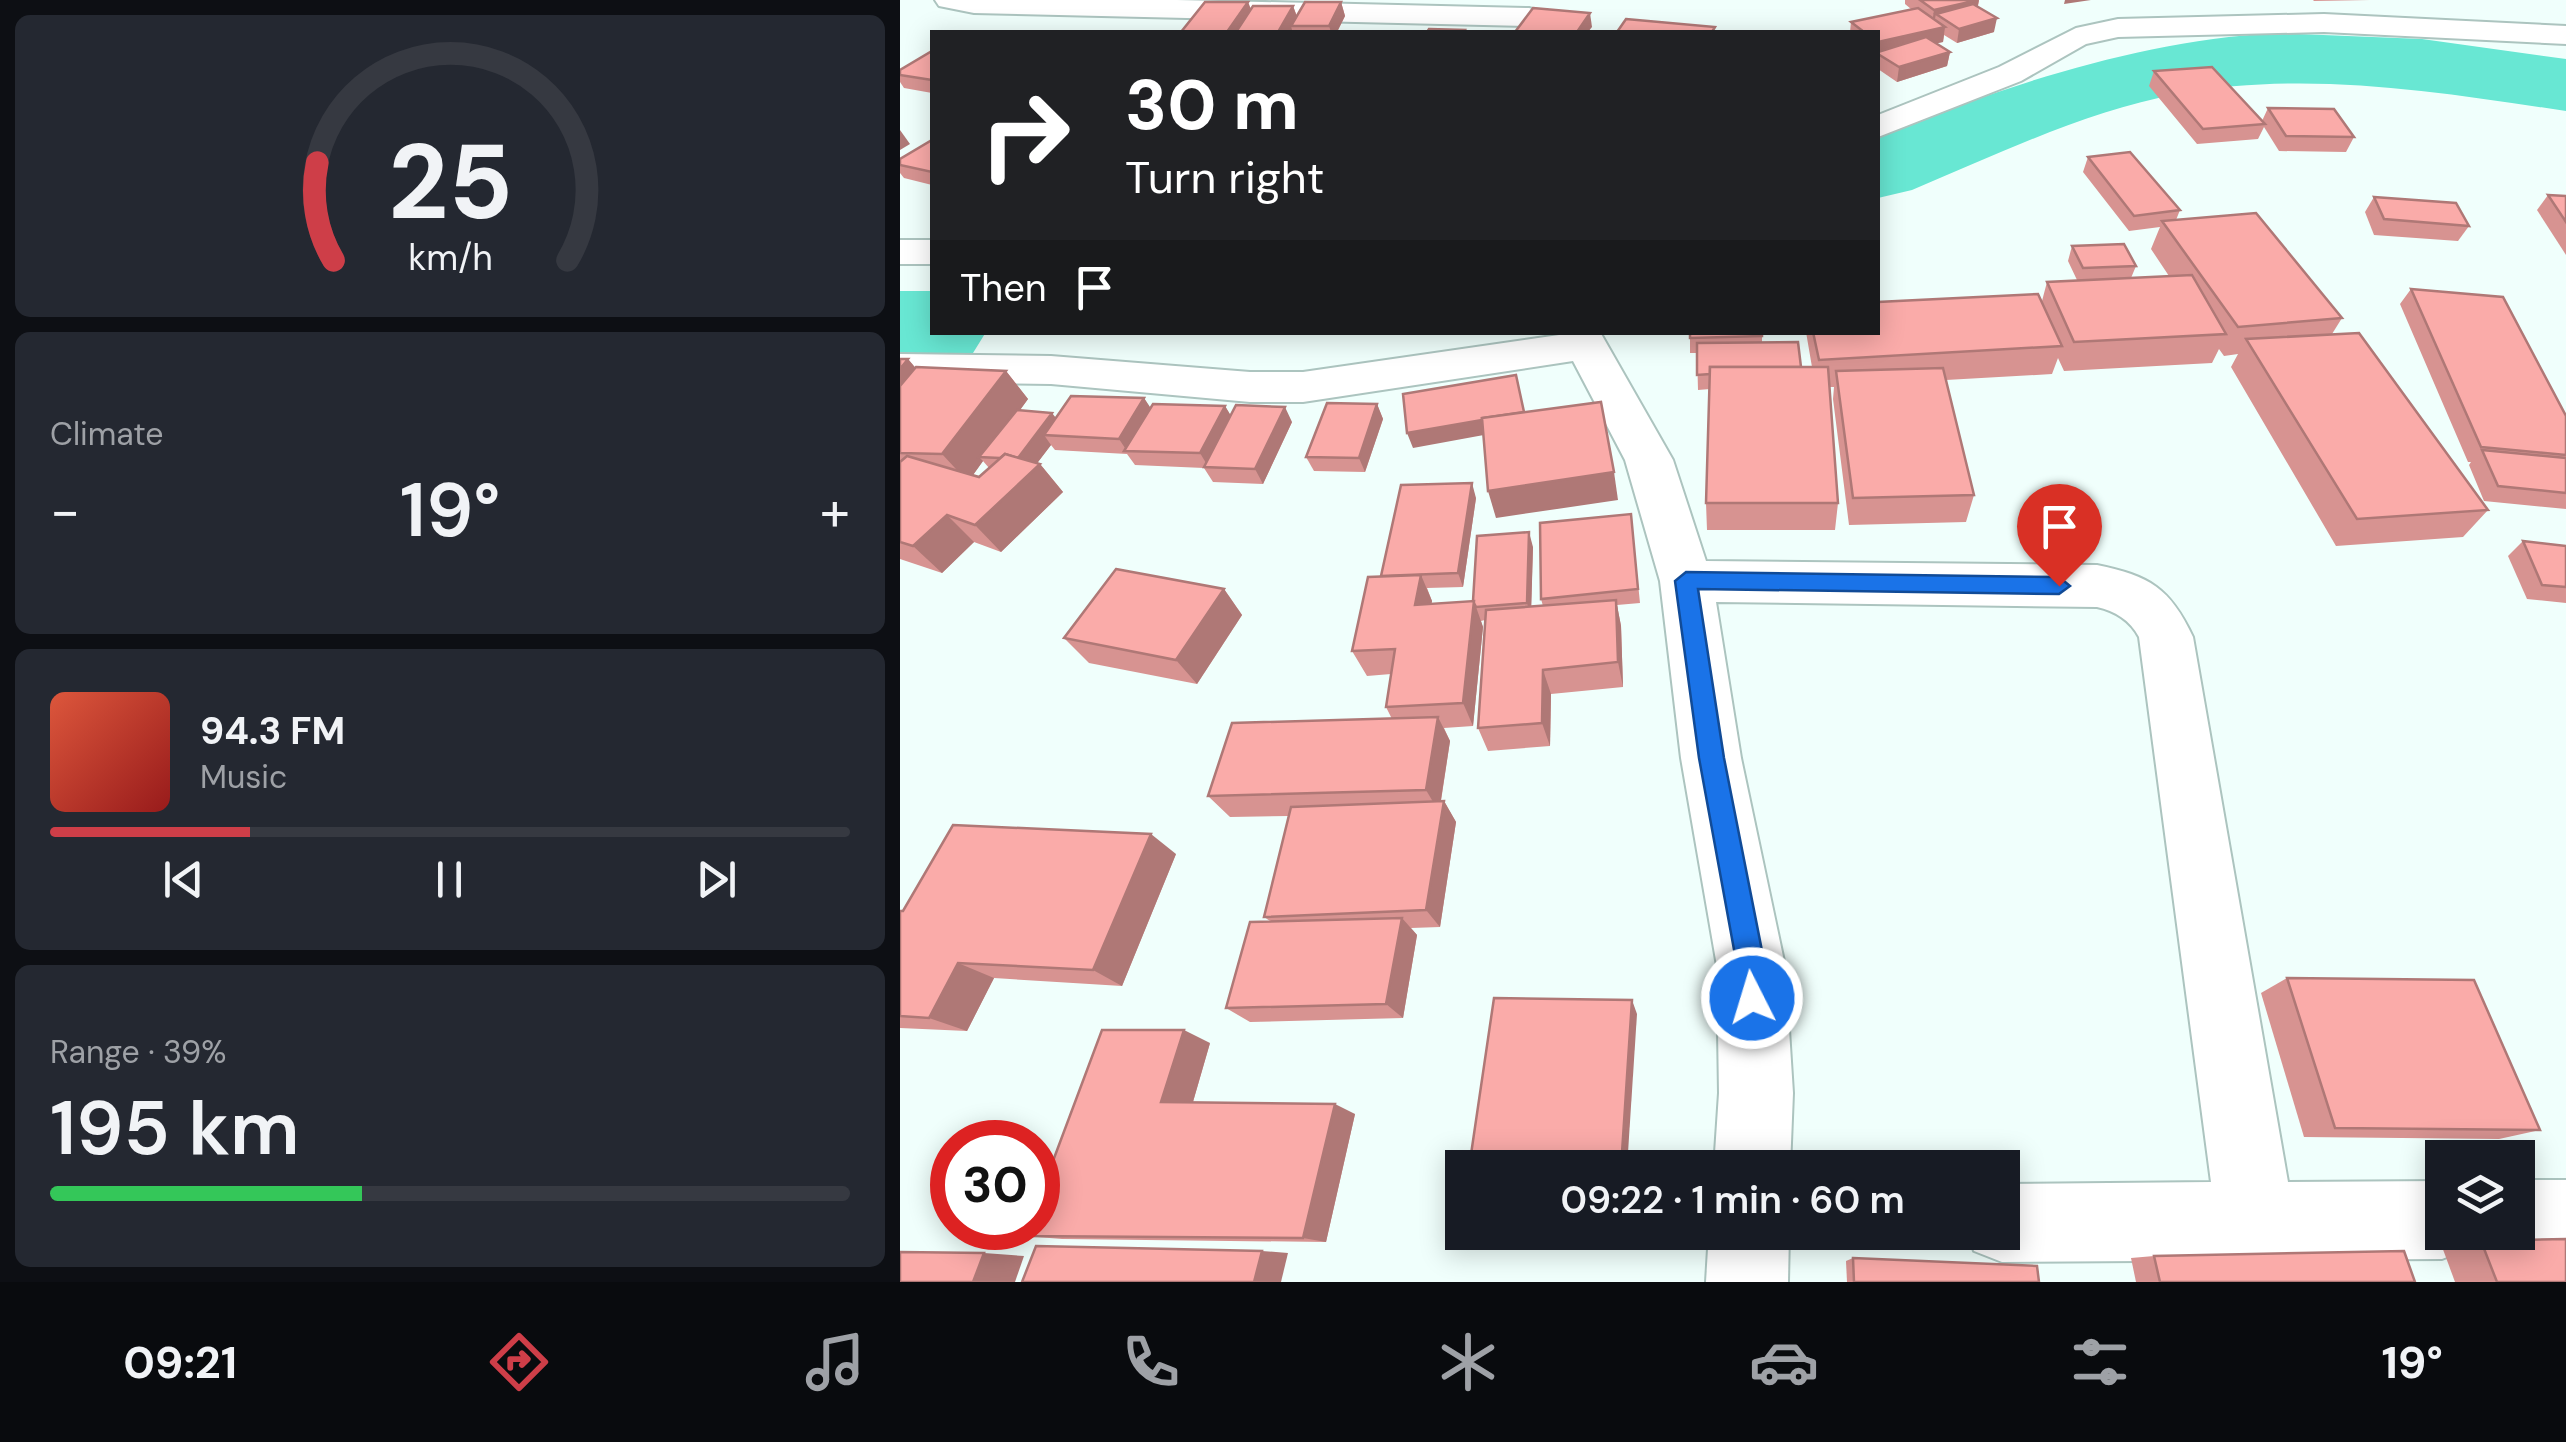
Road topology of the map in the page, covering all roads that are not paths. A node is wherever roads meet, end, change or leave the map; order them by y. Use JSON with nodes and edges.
{"nodes":[{"id":1,"x":949,"y":0,"type":"edge"},
{"id":2,"x":1206,"y":4,"type":"edge"},
{"id":3,"x":2315,"y":12,"type":"edge"},
{"id":4,"x":1533,"y":16,"type":"edge"},
{"id":5,"x":2566,"y":35,"type":"edge"},
{"id":6,"x":1880,"y":126,"type":"edge"},
{"id":7,"x":900,"y":252,"type":"edge"},
{"id":8,"x":930,"y":252,"type":"edge"},
{"id":9,"x":1582,"y":339,"type":"edge"},
{"id":10,"x":900,"y":368,"type":"edge"},
{"id":11,"x":1686,"y":581,"type":"junction"},
{"id":12,"x":1753,"y":1150,"type":"edge"},
{"id":13,"x":2535,"y":1219,"type":"edge"},
{"id":14,"x":2566,"y":1219,"type":"edge"},
{"id":15,"x":2425,"y":1220,"type":"edge"},
{"id":16,"x":2020,"y":1223,"type":"edge"},
{"id":17,"x":2256,"y":1223,"type":"junction"},
{"id":18,"x":1749,"y":1250,"type":"edge"},
{"id":19,"x":1748,"y":1282,"type":"edge"}],
"edges":[{"from":1,"to":2,"type":"street"},
{"from":2,"to":4,"type":"street"},
{"from":3,"to":5,"type":"street"},
{"from":3,"to":6,"type":"street"},
{"from":7,"to":8,"type":"street"},
{"from":9,"to":10,"type":"street"},
{"from":9,"to":11,"type":"street"},
{"from":11,"to":12,"type":"street"},
{"from":11,"to":17,"type":"street"},
{"from":13,"to":14,"type":"street"},
{"from":15,"to":17,"type":"street"},
{"from":16,"to":17,"type":"street"},
{"from":18,"to":19,"type":"street"}]}
